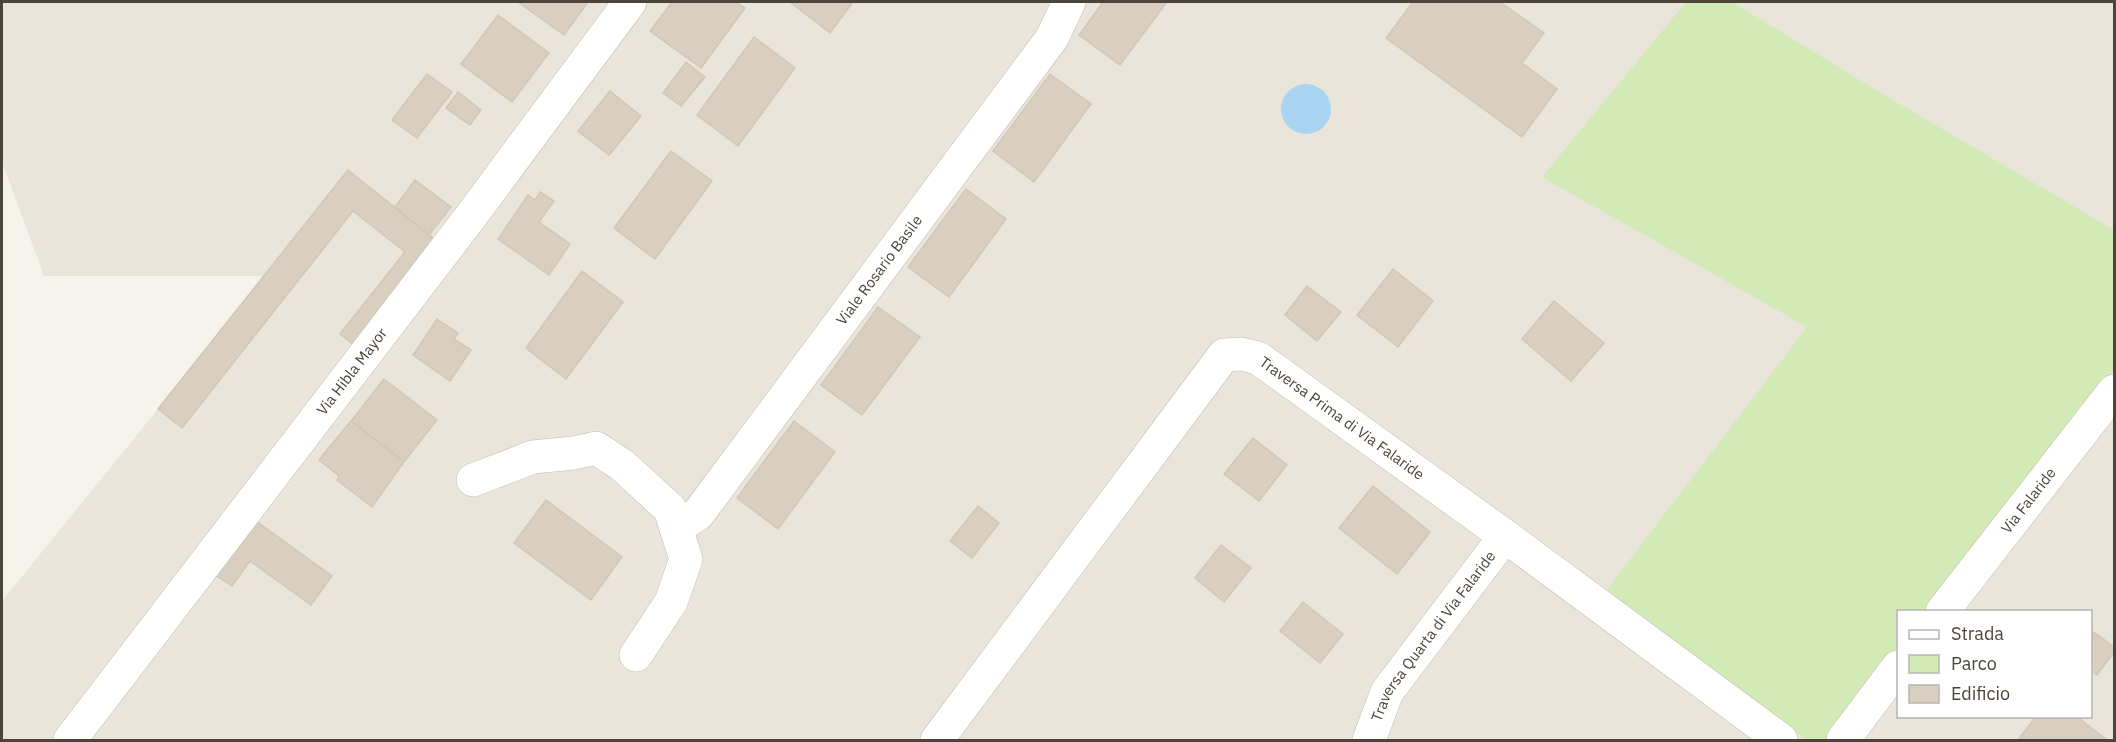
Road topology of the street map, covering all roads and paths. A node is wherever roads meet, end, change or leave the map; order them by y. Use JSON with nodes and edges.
{"nodes":[{"id":1,"x":630,"y":2,"type":"edge"},
{"id":2,"x":1069,"y":2,"type":"edge"},
{"id":3,"x":2115,"y":391,"type":"edge"},
{"id":4,"x":473,"y":480,"type":"dead end"},
{"id":5,"x":676,"y":528,"type":"junction"},
{"id":6,"x":1505,"y":536,"type":"junction"},
{"id":7,"x":1944,"y":610,"type":"edge"},
{"id":8,"x":636,"y":655,"type":"dead end"},
{"id":9,"x":1897,"y":670,"type":"edge"},
{"id":10,"x":70,"y":741,"type":"edge"},
{"id":11,"x":938,"y":741,"type":"edge"},
{"id":12,"x":1369,"y":741,"type":"edge"},
{"id":13,"x":1781,"y":741,"type":"edge"},
{"id":14,"x":1843,"y":741,"type":"edge"}],
"edges":[{"from":1,"to":10,"type":"street","name":"Via Hibla Mayor"},
{"from":2,"to":5,"type":"street","name":"Viale Rosario Basile"},
{"from":3,"to":7,"type":"street","name":"Via Falaride"},
{"from":4,"to":5,"type":"street"},
{"from":5,"to":8,"type":"street"},
{"from":6,"to":11,"type":"street","name":"Traversa Prima di Via Falaride"},
{"from":6,"to":12,"type":"street","name":"Traversa Quarta di Via Falaride"},
{"from":6,"to":13,"type":"street","name":"Traversa Prima di Via Falaride"},
{"from":9,"to":14,"type":"street"}]}
